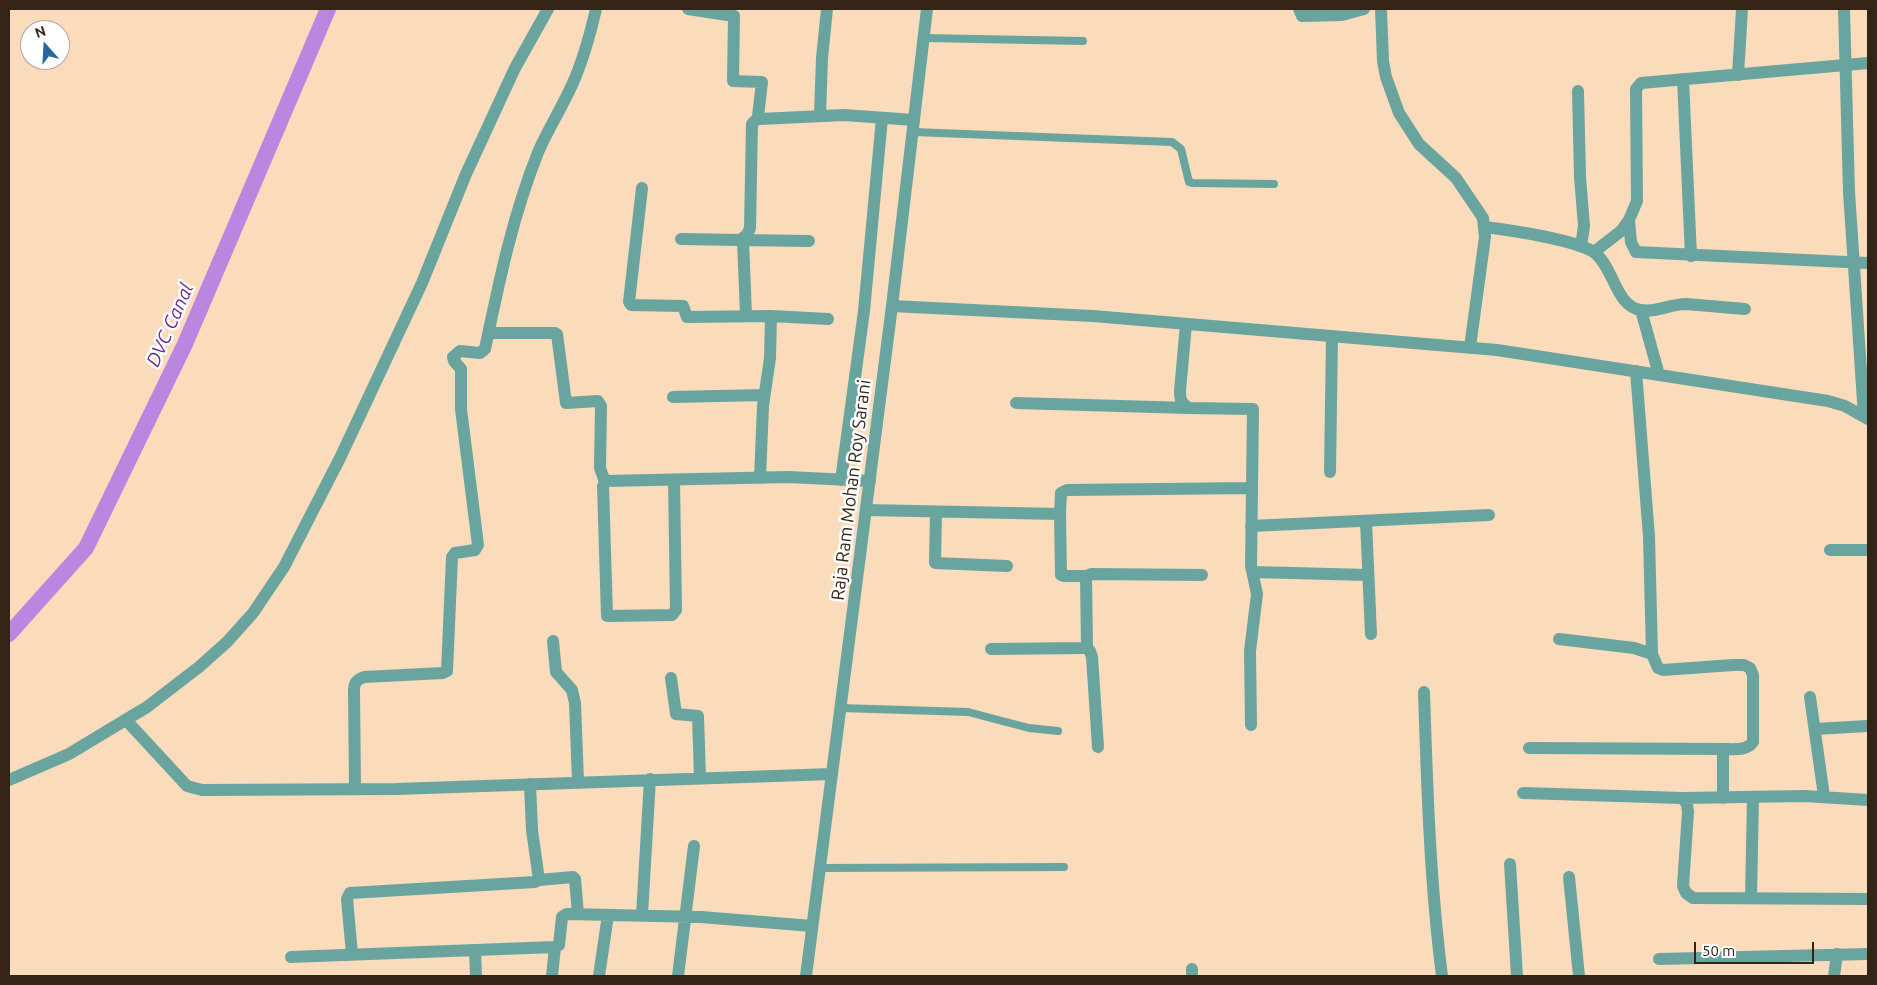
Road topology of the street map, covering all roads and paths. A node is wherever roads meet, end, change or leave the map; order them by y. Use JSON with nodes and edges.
{"nodes":[{"id":1,"x":548,"y":9,"type":"edge"},
{"id":2,"x":596,"y":9,"type":"edge"},
{"id":3,"x":688,"y":9,"type":"edge"},
{"id":4,"x":827,"y":9,"type":"edge"},
{"id":5,"x":927,"y":9,"type":"edge"},
{"id":6,"x":1299,"y":9,"type":"edge"},
{"id":7,"x":1364,"y":9,"type":"edge"},
{"id":8,"x":1381,"y":9,"type":"edge"},
{"id":9,"x":1742,"y":9,"type":"edge"},
{"id":10,"x":1844,"y":9,"type":"edge"},
{"id":11,"x":924,"y":38,"type":"junction"},
{"id":12,"x":1083,"y":41,"type":"dead end"},
{"id":13,"x":1868,"y":62,"type":"edge"},
{"id":14,"x":1846,"y":64,"type":"junction"},
{"id":15,"x":1738,"y":75,"type":"junction"},
{"id":16,"x":1684,"y":79,"type":"junction"},
{"id":17,"x":1578,"y":91,"type":"dead end"},
{"id":18,"x":820,"y":116,"type":"junction"},
{"id":19,"x":759,"y":118,"type":"junction"},
{"id":20,"x":882,"y":118,"type":"junction"},
{"id":21,"x":913,"y":126,"type":"junction"},
{"id":22,"x":1274,"y":184,"type":"dead end"},
{"id":23,"x":642,"y":188,"type":"dead end"},
{"id":24,"x":1629,"y":220,"type":"junction"},
{"id":25,"x":1485,"y":226,"type":"junction"},
{"id":26,"x":681,"y":239,"type":"dead end"},
{"id":27,"x":741,"y":240,"type":"junction"},
{"id":28,"x":809,"y":241,"type":"dead end"},
{"id":29,"x":1581,"y":246,"type":"junction"},
{"id":30,"x":1594,"y":252,"type":"junction"},
{"id":31,"x":1691,"y":256,"type":"junction"},
{"id":32,"x":1868,"y":263,"type":"edge"},
{"id":33,"x":1854,"y":264,"type":"junction"},
{"id":34,"x":892,"y":306,"type":"junction"},
{"id":35,"x":1745,"y":309,"type":"dead end"},
{"id":36,"x":1641,"y":310,"type":"junction"},
{"id":37,"x":746,"y":315,"type":"junction"},
{"id":38,"x":771,"y":316,"type":"junction"},
{"id":39,"x":828,"y":319,"type":"dead end"},
{"id":40,"x":1186,"y":324,"type":"junction"},
{"id":41,"x":488,"y":333,"type":"junction"},
{"id":42,"x":1332,"y":336,"type":"junction"},
{"id":43,"x":1863,"y":337,"type":"edge"},
{"id":44,"x":1470,"y":347,"type":"junction"},
{"id":45,"x":1636,"y":371,"type":"junction"},
{"id":46,"x":1659,"y":375,"type":"junction"},
{"id":47,"x":763,"y":395,"type":"junction"},
{"id":48,"x":673,"y":397,"type":"dead end"},
{"id":49,"x":1016,"y":402,"type":"dead end"},
{"id":50,"x":1189,"y":408,"type":"junction"},
{"id":51,"x":1866,"y":418,"type":"edge"},
{"id":52,"x":1330,"y":472,"type":"dead end"},
{"id":53,"x":760,"y":478,"type":"junction"},
{"id":54,"x":674,"y":480,"type":"junction"},
{"id":55,"x":841,"y":480,"type":"junction"},
{"id":56,"x":870,"y":481,"type":"junction"},
{"id":57,"x":605,"y":482,"type":"junction"},
{"id":58,"x":1251,"y":488,"type":"junction"},
{"id":59,"x":866,"y":510,"type":"junction"},
{"id":60,"x":936,"y":512,"type":"junction"},
{"id":61,"x":1060,"y":514,"type":"junction"},
{"id":62,"x":1489,"y":515,"type":"dead end"},
{"id":63,"x":1366,"y":520,"type":"junction"},
{"id":64,"x":1251,"y":526,"type":"junction"},
{"id":65,"x":1830,"y":550,"type":"dead end"},
{"id":66,"x":1868,"y":550,"type":"edge"},
{"id":67,"x":1007,"y":566,"type":"dead end"},
{"id":68,"x":1253,"y":572,"type":"junction"},
{"id":69,"x":1202,"y":575,"type":"dead end"},
{"id":70,"x":1368,"y":575,"type":"junction"},
{"id":71,"x":1086,"y":576,"type":"junction"},
{"id":72,"x":1370,"y":634,"type":"dead end"},
{"id":73,"x":1559,"y":639,"type":"dead end"},
{"id":74,"x":553,"y":641,"type":"dead end"},
{"id":75,"x":1086,"y":647,"type":"junction"},
{"id":76,"x":991,"y":649,"type":"dead end"},
{"id":77,"x":1652,"y":654,"type":"junction"},
{"id":78,"x":671,"y":678,"type":"dead end"},
{"id":79,"x":1424,"y":692,"type":"dead end"},
{"id":80,"x":1810,"y":697,"type":"dead end"},
{"id":81,"x":840,"y":708,"type":"junction"},
{"id":82,"x":126,"y":720,"type":"junction"},
{"id":83,"x":1251,"y":725,"type":"dead end"},
{"id":84,"x":1868,"y":726,"type":"edge"},
{"id":85,"x":1815,"y":729,"type":"junction"},
{"id":86,"x":1058,"y":731,"type":"dead end"},
{"id":87,"x":1098,"y":748,"type":"dead end"},
{"id":88,"x":1529,"y":748,"type":"dead end"},
{"id":89,"x":1723,"y":749,"type":"junction"},
{"id":90,"x":832,"y":774,"type":"junction"},
{"id":91,"x":700,"y":778,"type":"junction"},
{"id":92,"x":9,"y":780,"type":"edge"},
{"id":93,"x":650,"y":780,"type":"junction"},
{"id":94,"x":578,"y":782,"type":"junction"},
{"id":95,"x":530,"y":784,"type":"junction"},
{"id":96,"x":355,"y":789,"type":"junction"},
{"id":97,"x":1523,"y":793,"type":"dead end"},
{"id":98,"x":1824,"y":796,"type":"junction"},
{"id":99,"x":1753,"y":797,"type":"junction"},
{"id":100,"x":1682,"y":798,"type":"junction"},
{"id":101,"x":1723,"y":798,"type":"junction"},
{"id":102,"x":1868,"y":800,"type":"edge"},
{"id":103,"x":694,"y":846,"type":"dead end"},
{"id":104,"x":1510,"y":864,"type":"dead end"},
{"id":105,"x":1064,"y":867,"type":"dead end"},
{"id":106,"x":820,"y":868,"type":"junction"},
{"id":107,"x":1569,"y":877,"type":"dead end"},
{"id":108,"x":539,"y":880,"type":"junction"},
{"id":109,"x":1751,"y":898,"type":"junction"},
{"id":110,"x":1868,"y":899,"type":"edge"},
{"id":111,"x":578,"y":914,"type":"junction"},
{"id":112,"x":608,"y":914,"type":"junction"},
{"id":113,"x":642,"y":915,"type":"junction"},
{"id":114,"x":686,"y":917,"type":"junction"},
{"id":115,"x":812,"y":926,"type":"junction"},
{"id":116,"x":555,"y":947,"type":"junction"},
{"id":117,"x":475,"y":950,"type":"junction"},
{"id":118,"x":352,"y":954,"type":"junction"},
{"id":119,"x":1837,"y":954,"type":"junction"},
{"id":120,"x":1868,"y":954,"type":"edge"},
{"id":121,"x":291,"y":957,"type":"dead end"},
{"id":122,"x":1659,"y":959,"type":"dead end"},
{"id":123,"x":476,"y":976,"type":"edge"},
{"id":124,"x":552,"y":976,"type":"edge"},
{"id":125,"x":599,"y":976,"type":"edge"},
{"id":126,"x":678,"y":976,"type":"edge"},
{"id":127,"x":806,"y":976,"type":"edge"},
{"id":128,"x":1442,"y":976,"type":"edge"},
{"id":129,"x":1517,"y":976,"type":"edge"},
{"id":130,"x":1579,"y":976,"type":"edge"},
{"id":131,"x":1834,"y":976,"type":"edge"}],
"edges":[{"from":1,"to":82,"type":"street"},
{"from":2,"to":41,"type":"street"},
{"from":3,"to":19,"type":"street"},
{"from":4,"to":18,"type":"street"},
{"from":5,"to":11,"type":"street","name":"Raja Ram Mohan Roy Sarani"},
{"from":6,"to":7,"type":"street"},
{"from":8,"to":25,"type":"street"},
{"from":9,"to":15,"type":"street"},
{"from":10,"to":14,"type":"street"},
{"from":11,"to":12,"type":"lane"},
{"from":11,"to":21,"type":"street","name":"Raja Ram Mohan Roy Sarani"},
{"from":13,"to":14,"type":"street"},
{"from":14,"to":15,"type":"street"},
{"from":14,"to":33,"type":"street"},
{"from":15,"to":16,"type":"street"},
{"from":16,"to":24,"type":"street"},
{"from":16,"to":31,"type":"street"},
{"from":17,"to":29,"type":"street"},
{"from":18,"to":19,"type":"street"},
{"from":18,"to":20,"type":"street"},
{"from":19,"to":27,"type":"street"},
{"from":20,"to":21,"type":"street"},
{"from":20,"to":55,"type":"street"},
{"from":21,"to":22,"type":"lane"},
{"from":21,"to":34,"type":"street","name":"Raja Ram Mohan Roy Sarani"},
{"from":23,"to":37,"type":"street"},
{"from":24,"to":30,"type":"street"},
{"from":24,"to":31,"type":"street"},
{"from":25,"to":29,"type":"street"},
{"from":25,"to":44,"type":"street"},
{"from":26,"to":27,"type":"street"},
{"from":27,"to":28,"type":"street"},
{"from":27,"to":37,"type":"street"},
{"from":29,"to":30,"type":"street"},
{"from":30,"to":36,"type":"street"},
{"from":31,"to":33,"type":"street"},
{"from":32,"to":33,"type":"street"},
{"from":33,"to":43,"type":"street"},
{"from":34,"to":40,"type":"street"},
{"from":34,"to":56,"type":"street","name":"Raja Ram Mohan Roy Sarani"},
{"from":35,"to":36,"type":"street"},
{"from":36,"to":46,"type":"street"},
{"from":37,"to":38,"type":"street"},
{"from":38,"to":39,"type":"street"},
{"from":38,"to":47,"type":"street"},
{"from":40,"to":42,"type":"street"},
{"from":40,"to":50,"type":"street"},
{"from":41,"to":57,"type":"street"},
{"from":41,"to":96,"type":"street"},
{"from":42,"to":44,"type":"street"},
{"from":42,"to":52,"type":"street"},
{"from":43,"to":51,"type":"street"},
{"from":44,"to":45,"type":"street"},
{"from":45,"to":46,"type":"street"},
{"from":45,"to":77,"type":"street"},
{"from":46,"to":51,"type":"street"},
{"from":47,"to":48,"type":"street"},
{"from":47,"to":53,"type":"street"},
{"from":49,"to":50,"type":"street"},
{"from":50,"to":58,"type":"street"},
{"from":53,"to":54,"type":"street"},
{"from":53,"to":55,"type":"street"},
{"from":54,"to":57,"type":"street"},
{"from":54,"to":57,"type":"street"},
{"from":55,"to":56,"type":"street"},
{"from":56,"to":59,"type":"street","name":"Raja Ram Mohan Roy Sarani"},
{"from":58,"to":61,"type":"street"},
{"from":58,"to":64,"type":"street"},
{"from":59,"to":60,"type":"street"},
{"from":59,"to":81,"type":"street","name":"Raja Ram Mohan Roy Sarani"},
{"from":60,"to":61,"type":"street"},
{"from":60,"to":67,"type":"street"},
{"from":61,"to":71,"type":"street"},
{"from":62,"to":63,"type":"street"},
{"from":63,"to":64,"type":"street"},
{"from":63,"to":70,"type":"street"},
{"from":64,"to":68,"type":"street"},
{"from":65,"to":66,"type":"street"},
{"from":68,"to":70,"type":"street"},
{"from":68,"to":83,"type":"street"},
{"from":69,"to":71,"type":"street"},
{"from":70,"to":72,"type":"street"},
{"from":71,"to":75,"type":"street"},
{"from":73,"to":77,"type":"street"},
{"from":74,"to":94,"type":"street"},
{"from":75,"to":76,"type":"street"},
{"from":75,"to":87,"type":"street"},
{"from":77,"to":89,"type":"street"},
{"from":78,"to":91,"type":"street"},
{"from":79,"to":128,"type":"street"},
{"from":80,"to":85,"type":"street"},
{"from":81,"to":86,"type":"lane"},
{"from":81,"to":90,"type":"street","name":"Raja Ram Mohan Roy Sarani"},
{"from":82,"to":92,"type":"street"},
{"from":82,"to":96,"type":"street"},
{"from":84,"to":85,"type":"street"},
{"from":85,"to":98,"type":"street"},
{"from":88,"to":89,"type":"street"},
{"from":89,"to":101,"type":"street"},
{"from":90,"to":91,"type":"street"},
{"from":90,"to":106,"type":"street","name":"Raja Ram Mohan Roy Sarani"},
{"from":91,"to":93,"type":"street"},
{"from":93,"to":94,"type":"street"},
{"from":93,"to":113,"type":"street"},
{"from":94,"to":95,"type":"street"},
{"from":95,"to":96,"type":"street"},
{"from":95,"to":108,"type":"street"},
{"from":97,"to":100,"type":"street"},
{"from":98,"to":99,"type":"street"},
{"from":98,"to":102,"type":"street"},
{"from":99,"to":101,"type":"street"},
{"from":99,"to":109,"type":"street"},
{"from":100,"to":101,"type":"street"},
{"from":100,"to":109,"type":"street"},
{"from":103,"to":114,"type":"street"},
{"from":104,"to":129,"type":"street"},
{"from":105,"to":106,"type":"lane"},
{"from":106,"to":115,"type":"street","name":"Raja Ram Mohan Roy Sarani"},
{"from":107,"to":130,"type":"street"},
{"from":108,"to":111,"type":"street"},
{"from":108,"to":118,"type":"street"},
{"from":109,"to":110,"type":"street"},
{"from":111,"to":112,"type":"street"},
{"from":111,"to":116,"type":"street"},
{"from":112,"to":113,"type":"street"},
{"from":112,"to":125,"type":"street"},
{"from":113,"to":114,"type":"street"},
{"from":114,"to":115,"type":"street"},
{"from":114,"to":126,"type":"street"},
{"from":115,"to":127,"type":"street","name":"Raja Ram Mohan Roy Sarani"},
{"from":116,"to":117,"type":"street"},
{"from":116,"to":124,"type":"street"},
{"from":117,"to":118,"type":"street"},
{"from":117,"to":123,"type":"street"},
{"from":118,"to":121,"type":"street"},
{"from":119,"to":120,"type":"street"},
{"from":119,"to":122,"type":"street"},
{"from":119,"to":131,"type":"street"}]}
